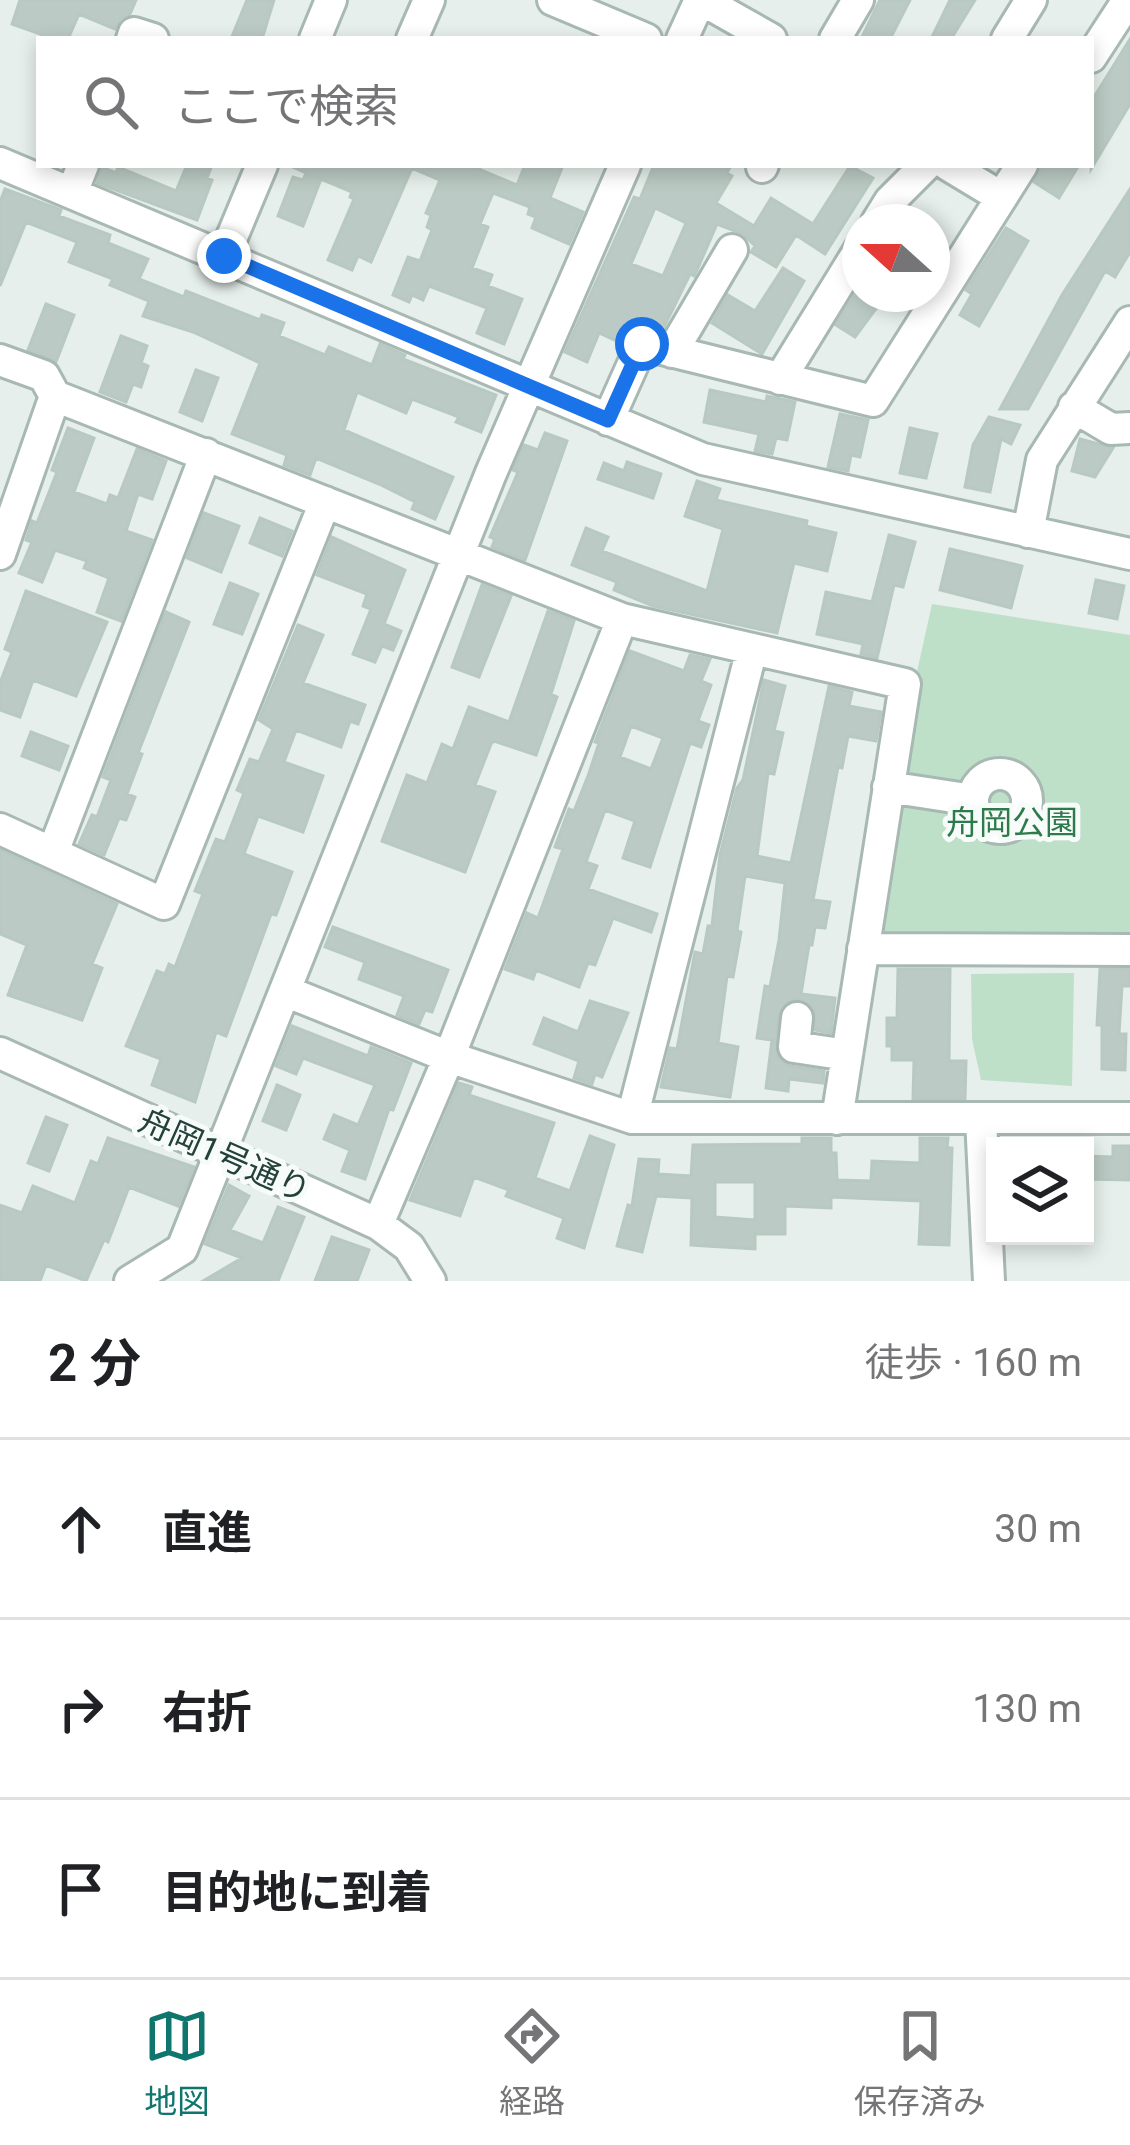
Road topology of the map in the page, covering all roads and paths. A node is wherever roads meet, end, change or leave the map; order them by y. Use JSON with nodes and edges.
{"nodes":[{"id":1,"x":331,"y":0,"type":"edge"},
{"id":2,"x":429,"y":0,"type":"edge"},
{"id":3,"x":553,"y":0,"type":"edge"},
{"id":4,"x":701,"y":0,"type":"edge"},
{"id":5,"x":858,"y":0,"type":"edge"},
{"id":6,"x":1031,"y":0,"type":"edge"},
{"id":7,"x":1128,"y":0,"type":"edge"},
{"id":8,"x":316,"y":36,"type":"edge"},
{"id":9,"x":413,"y":36,"type":"edge"},
{"id":10,"x":639,"y":36,"type":"edge"},
{"id":11,"x":683,"y":36,"type":"edge"},
{"id":12,"x":766,"y":36,"type":"edge"},
{"id":13,"x":837,"y":36,"type":"edge"},
{"id":14,"x":1009,"y":36,"type":"edge"},
{"id":15,"x":1094,"y":52,"type":"edge"},
{"id":16,"x":0,"y":163,"type":"edge"},
{"id":17,"x":261,"y":168,"type":"edge"},
{"id":18,"x":624,"y":168,"type":"edge"},
{"id":19,"x":923,"y":168,"type":"edge"},
{"id":20,"x":953,"y":168,"type":"edge"},
{"id":21,"x":1020,"y":168,"type":"edge"},
{"id":22,"x":77,"y":179,"type":"edge"},
{"id":23,"x":1001,"y":196,"type":"junction"},
{"id":24,"x":888,"y":204,"type":"edge"},
{"id":25,"x":732,"y":250,"type":"dead end"},
{"id":26,"x":224,"y":256,"type":"junction"},
{"id":27,"x":842,"y":278,"type":"edge"},
{"id":28,"x":1130,"y":322,"type":"edge"},
{"id":29,"x":672,"y":352,"type":"junction"},
{"id":30,"x":0,"y":360,"type":"edge"},
{"id":31,"x":780,"y":379,"type":"junction"},
{"id":32,"x":527,"y":384,"type":"junction"},
{"id":33,"x":55,"y":396,"type":"junction"},
{"id":34,"x":1074,"y":407,"type":"junction"},
{"id":35,"x":608,"y":420,"type":"junction"},
{"id":36,"x":1130,"y":428,"type":"edge"},
{"id":37,"x":206,"y":454,"type":"junction"},
{"id":38,"x":325,"y":502,"type":"junction"},
{"id":39,"x":1028,"y":532,"type":"junction"},
{"id":40,"x":0,"y":554,"type":"edge"},
{"id":41,"x":459,"y":554,"type":"junction"},
{"id":42,"x":1130,"y":554,"type":"edge"},
{"id":43,"x":622,"y":620,"type":"junction"},
{"id":44,"x":752,"y":649,"type":"junction"},
{"id":45,"x":888,"y":787,"type":"junction"},
{"id":46,"x":973,"y":800,"type":"dead end"},
{"id":47,"x":0,"y":829,"type":"edge"},
{"id":48,"x":52,"y":853,"type":"junction"},
{"id":49,"x":863,"y":949,"type":"junction"},
{"id":50,"x":1130,"y":950,"type":"edge"},
{"id":51,"x":285,"y":991,"type":"junction"},
{"id":52,"x":797,"y":1018,"type":"dead end"},
{"id":53,"x":0,"y":1052,"type":"edge"},
{"id":54,"x":847,"y":1054,"type":"junction"},
{"id":55,"x":449,"y":1057,"type":"junction"},
{"id":56,"x":632,"y":1118,"type":"junction"},
{"id":57,"x":1130,"y":1118,"type":"edge"},
{"id":58,"x":837,"y":1119,"type":"junction"},
{"id":59,"x":981,"y":1119,"type":"junction"},
{"id":60,"x":222,"y":1153,"type":"junction"},
{"id":61,"x":378,"y":1224,"type":"junction"},
{"id":62,"x":130,"y":1281,"type":"edge"},
{"id":63,"x":430,"y":1281,"type":"edge"},
{"id":64,"x":988,"y":1281,"type":"edge"}],
"edges":[{"from":1,"to":8,"type":"street"},
{"from":2,"to":9,"type":"street"},
{"from":3,"to":10,"type":"street"},
{"from":4,"to":11,"type":"street"},
{"from":4,"to":12,"type":"street"},
{"from":5,"to":13,"type":"street"},
{"from":6,"to":14,"type":"street"},
{"from":7,"to":15,"type":"street"},
{"from":16,"to":22,"type":"street"},
{"from":17,"to":26,"type":"street"},
{"from":18,"to":32,"type":"street"},
{"from":19,"to":24,"type":"street"},
{"from":20,"to":23,"type":"street"},
{"from":21,"to":23,"type":"street"},
{"from":22,"to":26,"type":"street"},
{"from":23,"to":31,"type":"street"},
{"from":25,"to":29,"type":"street"},
{"from":26,"to":32,"type":"street"},
{"from":27,"to":31,"type":"street"},
{"from":28,"to":34,"type":"street"},
{"from":29,"to":31,"type":"street"},
{"from":29,"to":35,"type":"street"},
{"from":30,"to":33,"type":"street"},
{"from":32,"to":35,"type":"street"},
{"from":32,"to":41,"type":"street"},
{"from":33,"to":37,"type":"street"},
{"from":33,"to":40,"type":"street"},
{"from":34,"to":36,"type":"street"},
{"from":34,"to":39,"type":"street"},
{"from":35,"to":39,"type":"street"},
{"from":37,"to":38,"type":"street"},
{"from":37,"to":48,"type":"street"},
{"from":38,"to":41,"type":"street"},
{"from":38,"to":48,"type":"street"},
{"from":39,"to":42,"type":"street"},
{"from":41,"to":43,"type":"street"},
{"from":41,"to":51,"type":"street"},
{"from":43,"to":44,"type":"street"},
{"from":43,"to":55,"type":"street"},
{"from":44,"to":45,"type":"street"},
{"from":44,"to":56,"type":"street"},
{"from":45,"to":46,"type":"street"},
{"from":45,"to":49,"type":"street"},
{"from":47,"to":48,"type":"street"},
{"from":49,"to":50,"type":"street"},
{"from":49,"to":54,"type":"street"},
{"from":51,"to":55,"type":"street"},
{"from":51,"to":60,"type":"street"},
{"from":52,"to":54,"type":"street"},
{"from":53,"to":60,"type":"street","name":"舟岡1号通り"},
{"from":54,"to":58,"type":"street"},
{"from":55,"to":56,"type":"street"},
{"from":55,"to":61,"type":"street"},
{"from":56,"to":58,"type":"street"},
{"from":57,"to":59,"type":"street"},
{"from":58,"to":59,"type":"street"},
{"from":59,"to":64,"type":"street"},
{"from":60,"to":61,"type":"street","name":"舟岡1号通り"},
{"from":60,"to":62,"type":"street"},
{"from":61,"to":63,"type":"street","name":"舟岡1号通り"}]}
